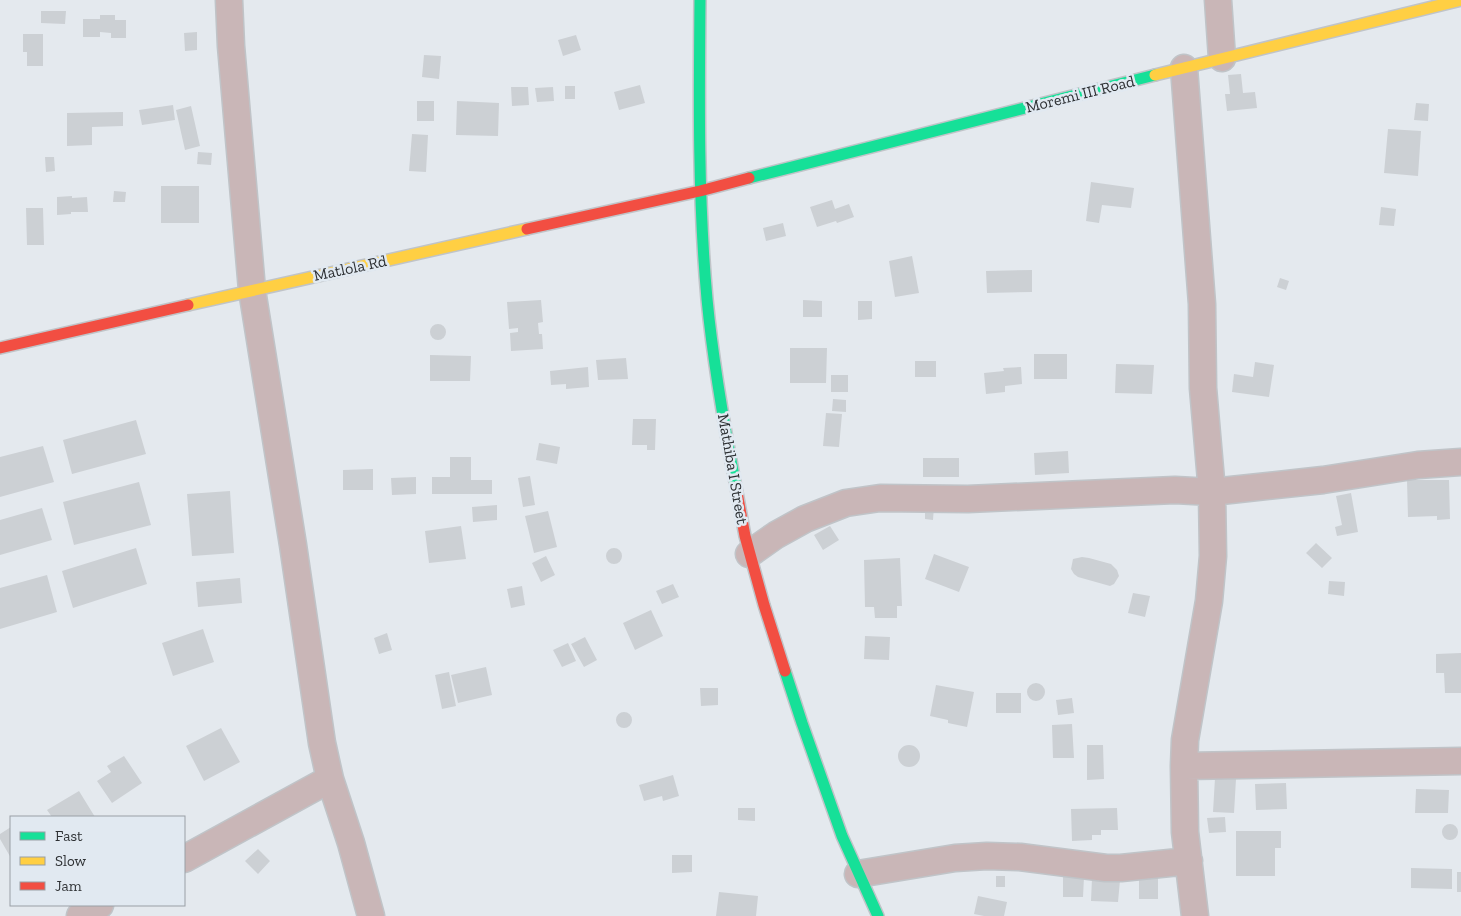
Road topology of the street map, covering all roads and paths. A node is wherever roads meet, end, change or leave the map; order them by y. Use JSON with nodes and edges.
{"nodes":[{"id":1,"x":229,"y":0,"type":"edge"},
{"id":2,"x":700,"y":0,"type":"edge"},
{"id":3,"x":1218,"y":0,"type":"edge"},
{"id":4,"x":1461,"y":0,"type":"edge"},
{"id":5,"x":1386,"y":9,"type":"edge"},
{"id":6,"x":1222,"y":58,"type":"junction"},
{"id":7,"x":1184,"y":68,"type":"junction"},
{"id":8,"x":700,"y":191,"type":"junction"},
{"id":9,"x":252,"y":290,"type":"junction"},
{"id":10,"x":0,"y":348,"type":"edge"},
{"id":11,"x":1461,"y":462,"type":"edge"},
{"id":12,"x":1212,"y":492,"type":"junction"},
{"id":13,"x":749,"y":554,"type":"junction"},
{"id":14,"x":1461,"y":761,"type":"edge"},
{"id":15,"x":1184,"y":766,"type":"junction"},
{"id":16,"x":330,"y":779,"type":"junction"},
{"id":17,"x":185,"y":858,"type":"edge"},
{"id":18,"x":1189,"y":861,"type":"junction"},
{"id":19,"x":858,"y":874,"type":"junction"},
{"id":20,"x":98,"y":906,"type":"edge"},
{"id":21,"x":80,"y":916,"type":"edge"},
{"id":22,"x":371,"y":916,"type":"edge"},
{"id":23,"x":878,"y":916,"type":"edge"},
{"id":24,"x":1195,"y":916,"type":"edge"}],
"edges":[{"from":1,"to":9,"type":"street"},
{"from":2,"to":8,"type":"street","name":"Mathiba I Street"},
{"from":3,"to":6,"type":"street"},
{"from":4,"to":5,"type":"street","name":"Moremi III Road"},
{"from":5,"to":6,"type":"street","name":"Moremi III Road"},
{"from":6,"to":7,"type":"street","name":"Moremi III Road"},
{"from":7,"to":8,"type":"street","name":"Moremi III Road"},
{"from":7,"to":12,"type":"street"},
{"from":8,"to":9,"type":"street","name":"Matlola Rd"},
{"from":8,"to":13,"type":"street","name":"Mathiba I Street"},
{"from":9,"to":10,"type":"street","name":"Matlola Rd"},
{"from":9,"to":16,"type":"street"},
{"from":11,"to":12,"type":"street"},
{"from":12,"to":13,"type":"street"},
{"from":12,"to":15,"type":"street"},
{"from":13,"to":19,"type":"street","name":"Mathiba I Street"},
{"from":14,"to":15,"type":"street"},
{"from":15,"to":18,"type":"street"},
{"from":16,"to":17,"type":"street"},
{"from":16,"to":22,"type":"street"},
{"from":18,"to":19,"type":"street"},
{"from":18,"to":24,"type":"street"},
{"from":19,"to":23,"type":"street","name":"Mathiba I Street"},
{"from":20,"to":21,"type":"street"}]}
